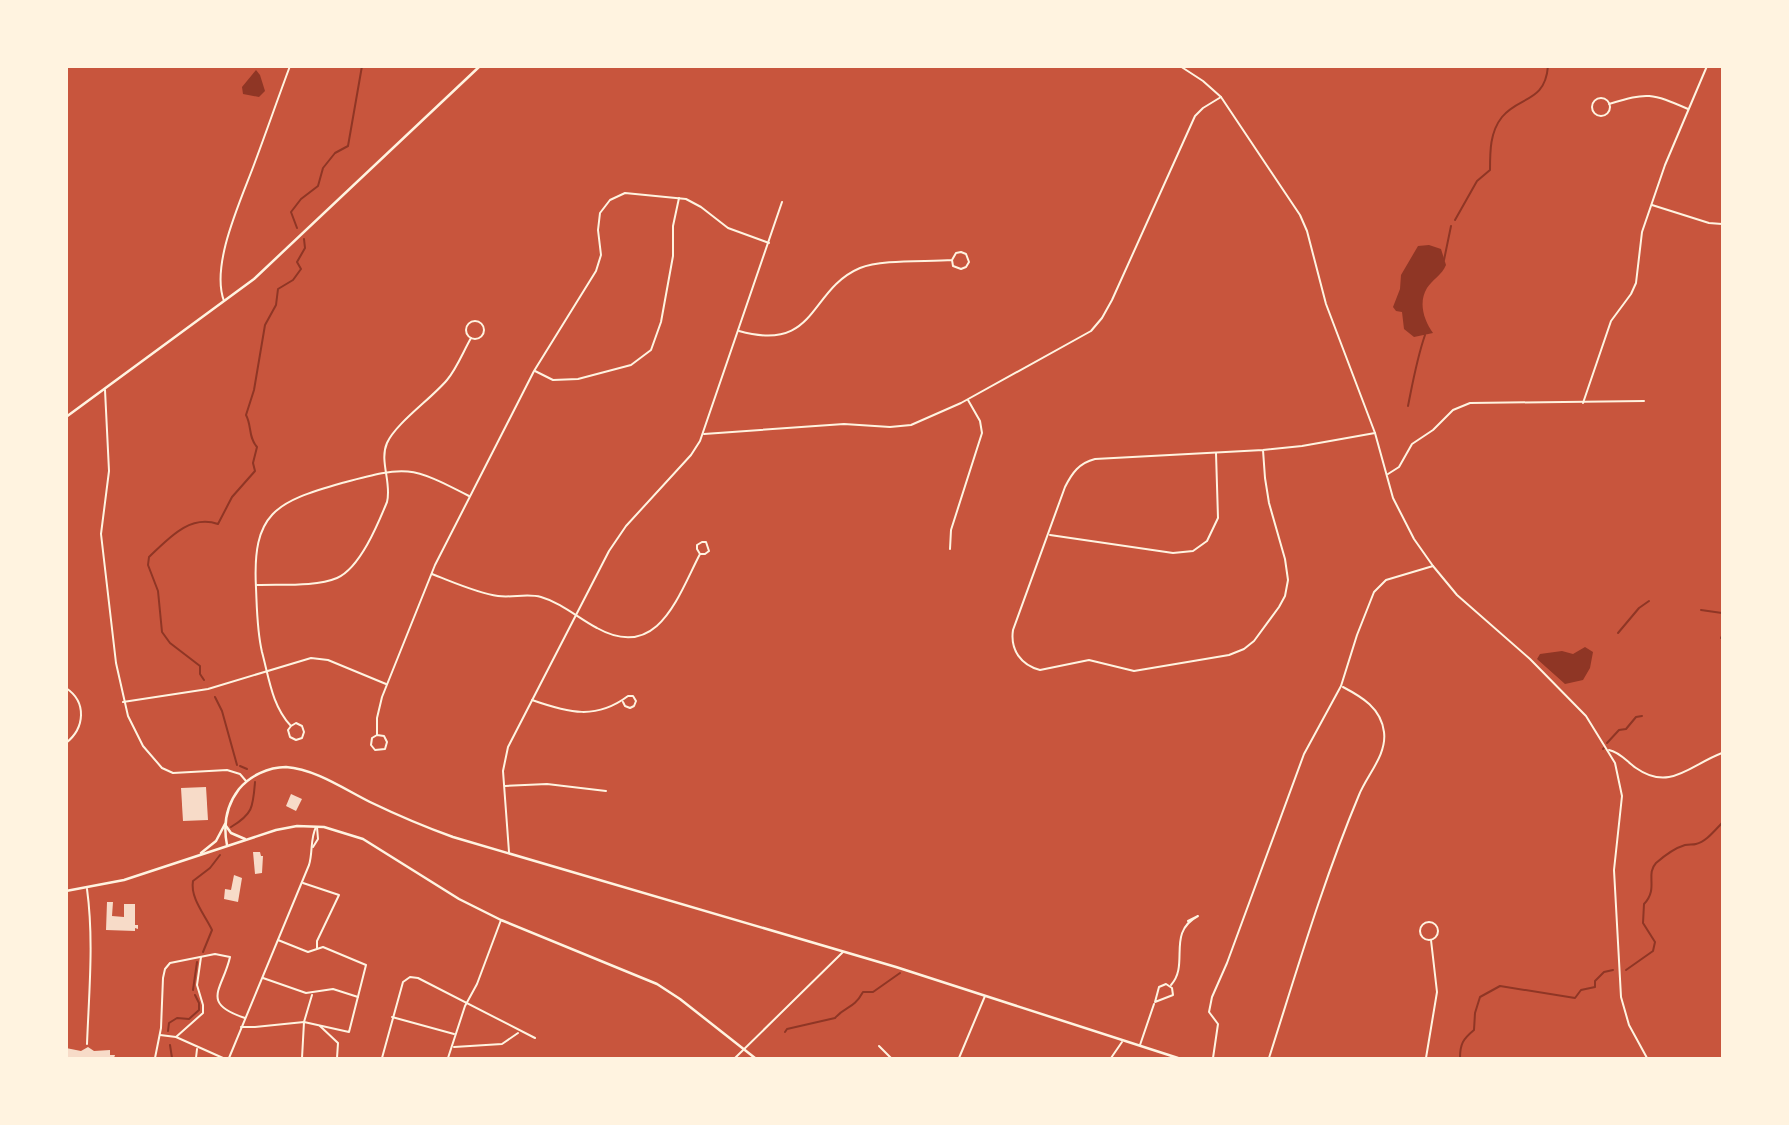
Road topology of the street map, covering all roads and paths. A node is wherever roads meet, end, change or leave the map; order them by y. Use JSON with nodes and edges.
{"nodes":[{"id":1,"x":290,"y":66,"type":"edge"},
{"id":2,"x":480,"y":66,"type":"edge"},
{"id":3,"x":1180,"y":66,"type":"edge"},
{"id":4,"x":1707,"y":66,"type":"edge"},
{"id":5,"x":1222,"y":97,"type":"junction"},
{"id":6,"x":1609,"y":104,"type":"junction"},
{"id":7,"x":1689,"y":109,"type":"junction"},
{"id":8,"x":679,"y":198,"type":"junction"},
{"id":9,"x":782,"y":202,"type":"dead end"},
{"id":10,"x":1651,"y":205,"type":"junction"},
{"id":11,"x":1723,"y":225,"type":"edge"},
{"id":12,"x":769,"y":243,"type":"junction"},
{"id":13,"x":952,"y":260,"type":"junction"},
{"id":14,"x":224,"y":302,"type":"junction"},
{"id":15,"x":738,"y":331,"type":"junction"},
{"id":16,"x":471,"y":338,"type":"junction"},
{"id":17,"x":534,"y":371,"type":"junction"},
{"id":18,"x":104,"y":389,"type":"junction"},
{"id":19,"x":968,"y":399,"type":"junction"},
{"id":20,"x":1644,"y":401,"type":"dead end"},
{"id":21,"x":1583,"y":402,"type":"junction"},
{"id":22,"x":66,"y":416,"type":"edge"},
{"id":23,"x":1375,"y":433,"type":"junction"},
{"id":24,"x":703,"y":434,"type":"junction"},
{"id":25,"x":1263,"y":450,"type":"junction"},
{"id":26,"x":1216,"y":452,"type":"junction"},
{"id":27,"x":387,"y":471,"type":"junction"},
{"id":28,"x":1387,"y":474,"type":"junction"},
{"id":29,"x":470,"y":496,"type":"junction"},
{"id":30,"x":1049,"y":535,"type":"junction"},
{"id":31,"x":950,"y":549,"type":"dead end"},
{"id":32,"x":700,"y":554,"type":"dead end"},
{"id":33,"x":1433,"y":566,"type":"junction"},
{"id":34,"x":432,"y":574,"type":"junction"},
{"id":35,"x":256,"y":585,"type":"junction"},
{"id":36,"x":575,"y":615,"type":"junction"},
{"id":37,"x":267,"y":672,"type":"junction"},
{"id":38,"x":387,"y":684,"type":"junction"},
{"id":39,"x":1341,"y":686,"type":"junction"},
{"id":40,"x":66,"y":688,"type":"edge"},
{"id":41,"x":531,"y":699,"type":"junction"},
{"id":42,"x":123,"y":702,"type":"junction"},
{"id":43,"x":623,"y":702,"type":"dead end"},
{"id":44,"x":290,"y":726,"type":"junction"},
{"id":45,"x":377,"y":735,"type":"junction"},
{"id":46,"x":68,"y":742,"type":"edge"},
{"id":47,"x":1608,"y":750,"type":"junction"},
{"id":48,"x":1723,"y":753,"type":"edge"},
{"id":49,"x":246,"y":782,"type":"junction"},
{"id":50,"x":504,"y":786,"type":"junction"},
{"id":51,"x":606,"y":790,"type":"dead end"},
{"id":52,"x":225,"y":824,"type":"junction"},
{"id":53,"x":316,"y":826,"type":"junction"},
{"id":54,"x":245,"y":839,"type":"junction"},
{"id":55,"x":227,"y":845,"type":"junction"},
{"id":56,"x":313,"y":847,"type":"junction"},
{"id":57,"x":509,"y":853,"type":"junction"},
{"id":58,"x":199,"y":855,"type":"junction"},
{"id":59,"x":302,"y":883,"type":"junction"},
{"id":60,"x":87,"y":888,"type":"junction"},
{"id":61,"x":66,"y":891,"type":"edge"},
{"id":62,"x":501,"y":920,"type":"junction"},
{"id":63,"x":1188,"y":921,"type":"dead end"},
{"id":64,"x":278,"y":940,"type":"junction"},
{"id":65,"x":1431,"y":940,"type":"junction"},
{"id":66,"x":317,"y":948,"type":"junction"},
{"id":67,"x":844,"y":951,"type":"junction"},
{"id":68,"x":201,"y":956,"type":"junction"},
{"id":69,"x":262,"y":977,"type":"junction"},
{"id":70,"x":1171,"y":985,"type":"junction"},
{"id":71,"x":312,"y":994,"type":"junction"},
{"id":72,"x":985,"y":996,"type":"junction"},
{"id":73,"x":359,"y":997,"type":"junction"},
{"id":74,"x":1155,"y":1002,"type":"junction"},
{"id":75,"x":466,"y":1003,"type":"junction"},
{"id":76,"x":392,"y":1017,"type":"junction"},
{"id":77,"x":245,"y":1018,"type":"junction"},
{"id":78,"x":304,"y":1022,"type":"junction"},
{"id":79,"x":319,"y":1026,"type":"junction"},
{"id":80,"x":241,"y":1027,"type":"junction"},
{"id":81,"x":519,"y":1031,"type":"junction"},
{"id":82,"x":456,"y":1034,"type":"junction"},
{"id":83,"x":160,"y":1035,"type":"junction"},
{"id":84,"x":176,"y":1037,"type":"junction"},
{"id":85,"x":535,"y":1038,"type":"dead end"},
{"id":86,"x":1122,"y":1041,"type":"junction"},
{"id":87,"x":87,"y":1044,"type":"dead end"},
{"id":88,"x":453,"y":1046,"type":"junction"},
{"id":89,"x":879,"y":1046,"type":"dead end"},
{"id":90,"x":1139,"y":1046,"type":"junction"},
{"id":91,"x":197,"y":1047,"type":"junction"},
{"id":92,"x":742,"y":1049,"type":"junction"},
{"id":93,"x":302,"y":1058,"type":"edge"},
{"id":94,"x":155,"y":1059,"type":"edge"},
{"id":95,"x":196,"y":1059,"type":"edge"},
{"id":96,"x":223,"y":1059,"type":"edge"},
{"id":97,"x":229,"y":1059,"type":"edge"},
{"id":98,"x":337,"y":1059,"type":"edge"},
{"id":99,"x":382,"y":1059,"type":"edge"},
{"id":100,"x":448,"y":1059,"type":"edge"},
{"id":101,"x":735,"y":1059,"type":"edge"},
{"id":102,"x":755,"y":1059,"type":"edge"},
{"id":103,"x":891,"y":1059,"type":"edge"},
{"id":104,"x":959,"y":1059,"type":"edge"},
{"id":105,"x":1111,"y":1059,"type":"edge"},
{"id":106,"x":1178,"y":1059,"type":"edge"},
{"id":107,"x":1213,"y":1059,"type":"edge"},
{"id":108,"x":1269,"y":1059,"type":"edge"},
{"id":109,"x":1426,"y":1059,"type":"edge"},
{"id":110,"x":1647,"y":1059,"type":"edge"}],
"edges":[{"from":1,"to":14,"type":"street"},
{"from":2,"to":14,"type":"main road"},
{"from":3,"to":5,"type":"street"},
{"from":4,"to":7,"type":"street"},
{"from":5,"to":19,"type":"street"},
{"from":5,"to":23,"type":"street"},
{"from":6,"to":6,"type":"street"},
{"from":6,"to":7,"type":"street"},
{"from":7,"to":10,"type":"street"},
{"from":8,"to":12,"type":"street"},
{"from":8,"to":17,"type":"street"},
{"from":8,"to":17,"type":"street"},
{"from":9,"to":12,"type":"street"},
{"from":10,"to":11,"type":"street"},
{"from":10,"to":21,"type":"street"},
{"from":12,"to":15,"type":"street"},
{"from":13,"to":13,"type":"street"},
{"from":13,"to":15,"type":"street"},
{"from":14,"to":18,"type":"main road"},
{"from":15,"to":24,"type":"street"},
{"from":16,"to":16,"type":"street"},
{"from":16,"to":27,"type":"street"},
{"from":17,"to":29,"type":"street"},
{"from":18,"to":22,"type":"main road"},
{"from":18,"to":42,"type":"street"},
{"from":19,"to":24,"type":"street"},
{"from":19,"to":31,"type":"street"},
{"from":20,"to":21,"type":"street"},
{"from":21,"to":28,"type":"street"},
{"from":23,"to":25,"type":"street"},
{"from":23,"to":28,"type":"street"},
{"from":24,"to":36,"type":"street"},
{"from":25,"to":26,"type":"street"},
{"from":25,"to":30,"type":"street"},
{"from":26,"to":30,"type":"street"},
{"from":26,"to":30,"type":"street"},
{"from":27,"to":29,"type":"street"},
{"from":27,"to":35,"type":"street"},
{"from":27,"to":35,"type":"street"},
{"from":28,"to":33,"type":"street"},
{"from":29,"to":34,"type":"street"},
{"from":32,"to":36,"type":"street"},
{"from":33,"to":39,"type":"street"},
{"from":33,"to":47,"type":"street"},
{"from":34,"to":36,"type":"street"},
{"from":34,"to":38,"type":"street"},
{"from":35,"to":37,"type":"street"},
{"from":36,"to":41,"type":"street"},
{"from":37,"to":38,"type":"street"},
{"from":37,"to":42,"type":"street"},
{"from":37,"to":44,"type":"street"},
{"from":38,"to":45,"type":"street"},
{"from":39,"to":107,"type":"street"},
{"from":39,"to":108,"type":"street"},
{"from":40,"to":46,"type":"street"},
{"from":41,"to":43,"type":"street"},
{"from":41,"to":50,"type":"street"},
{"from":42,"to":49,"type":"street"},
{"from":44,"to":44,"type":"street"},
{"from":45,"to":45,"type":"street"},
{"from":47,"to":48,"type":"street"},
{"from":47,"to":110,"type":"street"},
{"from":49,"to":52,"type":"main road"},
{"from":49,"to":57,"type":"main road"},
{"from":50,"to":51,"type":"street"},
{"from":50,"to":57,"type":"street"},
{"from":52,"to":54,"type":"main road"},
{"from":52,"to":55,"type":"main road"},
{"from":52,"to":58,"type":"main road"},
{"from":53,"to":54,"type":"main road"},
{"from":53,"to":56,"type":"street"},
{"from":53,"to":56,"type":"street"},
{"from":53,"to":62,"type":"main road"},
{"from":54,"to":55,"type":"main road"},
{"from":55,"to":58,"type":"main road"},
{"from":56,"to":59,"type":"street"},
{"from":57,"to":67,"type":"main road"},
{"from":58,"to":60,"type":"main road"},
{"from":59,"to":64,"type":"street"},
{"from":59,"to":66,"type":"street"},
{"from":60,"to":61,"type":"main road"},
{"from":60,"to":87,"type":"street"},
{"from":62,"to":75,"type":"street"},
{"from":62,"to":92,"type":"main road"},
{"from":63,"to":70,"type":"street"},
{"from":64,"to":66,"type":"street"},
{"from":64,"to":69,"type":"street"},
{"from":65,"to":65,"type":"street"},
{"from":65,"to":109,"type":"street"},
{"from":66,"to":73,"type":"street"},
{"from":67,"to":72,"type":"main road"},
{"from":67,"to":92,"type":"street"},
{"from":68,"to":77,"type":"street"},
{"from":68,"to":83,"type":"street"},
{"from":68,"to":84,"type":"street"},
{"from":69,"to":71,"type":"street"},
{"from":69,"to":77,"type":"street"},
{"from":70,"to":74,"type":"street"},
{"from":70,"to":74,"type":"street"},
{"from":71,"to":73,"type":"street"},
{"from":71,"to":78,"type":"street"},
{"from":72,"to":86,"type":"main road"},
{"from":72,"to":104,"type":"street"},
{"from":73,"to":79,"type":"street"},
{"from":74,"to":90,"type":"street"},
{"from":75,"to":76,"type":"street"},
{"from":75,"to":81,"type":"street"},
{"from":75,"to":82,"type":"street"},
{"from":76,"to":82,"type":"street"},
{"from":76,"to":99,"type":"street"},
{"from":77,"to":80,"type":"street"},
{"from":78,"to":79,"type":"street"},
{"from":78,"to":80,"type":"street"},
{"from":78,"to":93,"type":"street"},
{"from":79,"to":98,"type":"street"},
{"from":80,"to":97,"type":"street"},
{"from":81,"to":85,"type":"street"},
{"from":81,"to":88,"type":"street"},
{"from":82,"to":88,"type":"street"},
{"from":83,"to":84,"type":"street"},
{"from":83,"to":94,"type":"street"},
{"from":84,"to":91,"type":"street"},
{"from":86,"to":90,"type":"main road"},
{"from":86,"to":105,"type":"street"},
{"from":88,"to":100,"type":"street"},
{"from":89,"to":103,"type":"street"},
{"from":90,"to":106,"type":"main road"},
{"from":91,"to":95,"type":"street"},
{"from":91,"to":96,"type":"street"},
{"from":92,"to":101,"type":"street"},
{"from":92,"to":102,"type":"main road"}]}
